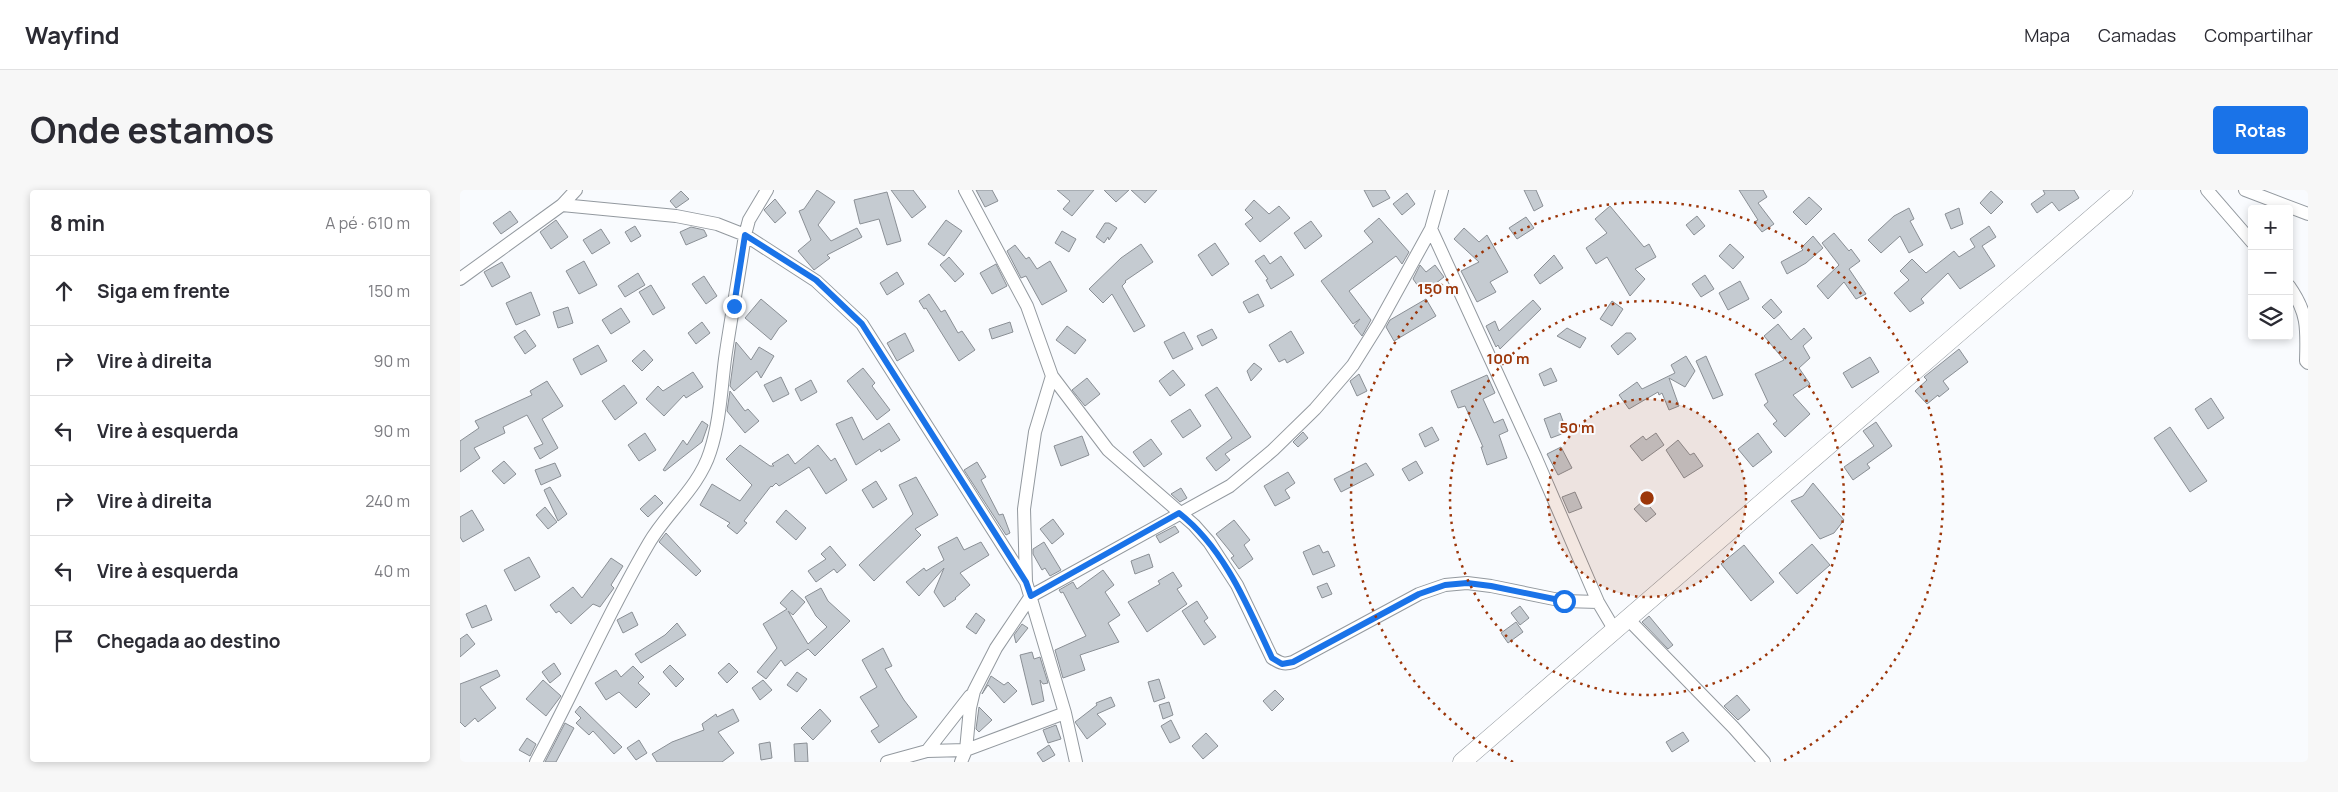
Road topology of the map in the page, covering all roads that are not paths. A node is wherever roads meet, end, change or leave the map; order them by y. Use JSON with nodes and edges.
{"nodes":[{"id":1,"x":576,"y":190,"type":"edge"},
{"id":2,"x":767,"y":190,"type":"edge"},
{"id":3,"x":964,"y":190,"type":"edge"},
{"id":4,"x":1442,"y":190,"type":"edge"},
{"id":5,"x":2124,"y":190,"type":"edge"},
{"id":6,"x":2207,"y":190,"type":"edge"},
{"id":7,"x":2245,"y":190,"type":"edge"},
{"id":8,"x":562,"y":205,"type":"junction"},
{"id":9,"x":2308,"y":214,"type":"edge"},
{"id":10,"x":1431,"y":229,"type":"junction"},
{"id":11,"x":745,"y":235,"type":"junction"},
{"id":12,"x":2248,"y":237,"type":"edge"},
{"id":13,"x":460,"y":280,"type":"edge"},
{"id":14,"x":2293,"y":291,"type":"edge"},
{"id":15,"x":2308,"y":363,"type":"edge"},
{"id":16,"x":1052,"y":376,"type":"junction"},
{"id":17,"x":1179,"y":513,"type":"junction"},
{"id":18,"x":1026,"y":582,"type":"junction"},
{"id":19,"x":1031,"y":596,"type":"junction"},
{"id":20,"x":1598,"y":602,"type":"junction"},
{"id":21,"x":1627,"y":618,"type":"junction"},
{"id":22,"x":1614,"y":629,"type":"junction"},
{"id":23,"x":974,"y":691,"type":"junction"},
{"id":24,"x":1065,"y":714,"type":"junction"},
{"id":25,"x":927,"y":751,"type":"junction"},
{"id":26,"x":963,"y":756,"type":"edge"},
{"id":27,"x":536,"y":762,"type":"edge"},
{"id":28,"x":887,"y":762,"type":"edge"},
{"id":29,"x":1076,"y":762,"type":"edge"},
{"id":30,"x":1462,"y":762,"type":"edge"},
{"id":31,"x":1764,"y":762,"type":"edge"}],
"edges":[{"from":1,"to":8,"type":"street"},
{"from":2,"to":11,"type":"street"},
{"from":3,"to":16,"type":"street"},
{"from":4,"to":10,"type":"street"},
{"from":5,"to":21,"type":"street"},
{"from":6,"to":12,"type":"street"},
{"from":7,"to":9,"type":"street"},
{"from":8,"to":11,"type":"street"},
{"from":8,"to":13,"type":"street"},
{"from":10,"to":17,"type":"street"},
{"from":10,"to":20,"type":"street"},
{"from":11,"to":18,"type":"street"},
{"from":11,"to":27,"type":"street"},
{"from":14,"to":15,"type":"street"},
{"from":16,"to":17,"type":"street"},
{"from":16,"to":18,"type":"street"},
{"from":17,"to":19,"type":"street"},
{"from":17,"to":20,"type":"street"},
{"from":18,"to":19,"type":"street"},
{"from":19,"to":23,"type":"street"},
{"from":19,"to":24,"type":"street"},
{"from":20,"to":22,"type":"street"},
{"from":21,"to":22,"type":"street"},
{"from":21,"to":31,"type":"street"},
{"from":22,"to":30,"type":"street"},
{"from":23,"to":25,"type":"street"},
{"from":23,"to":26,"type":"street"},
{"from":24,"to":26,"type":"street"},
{"from":24,"to":29,"type":"street"},
{"from":25,"to":26,"type":"street"},
{"from":25,"to":28,"type":"street"}]}
